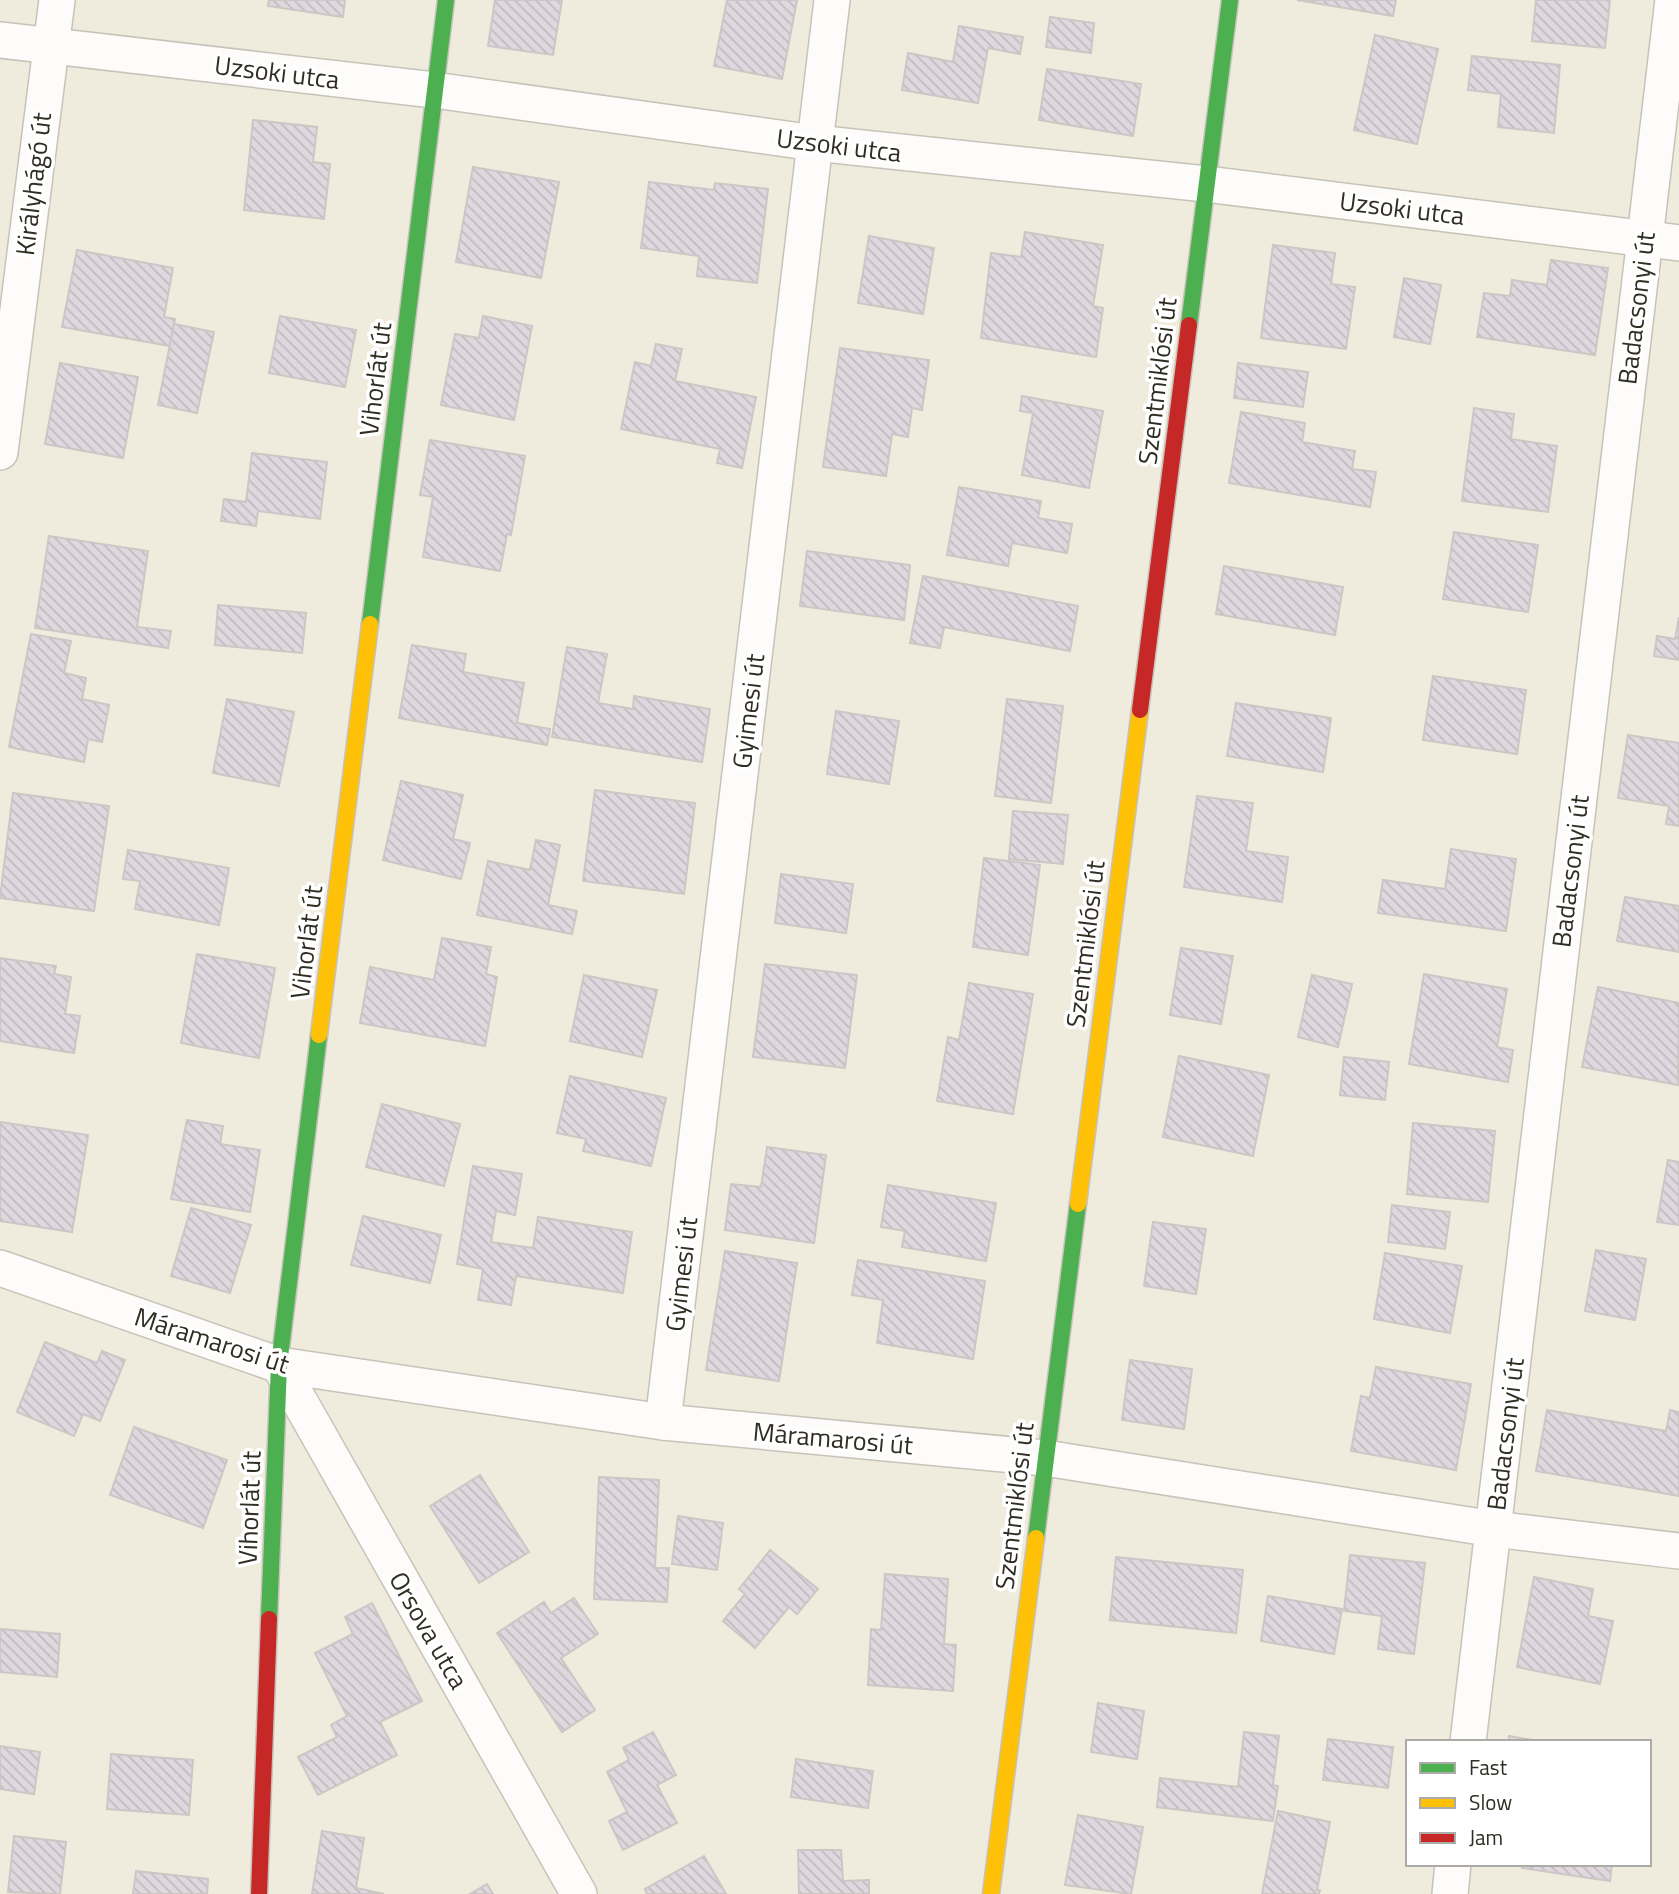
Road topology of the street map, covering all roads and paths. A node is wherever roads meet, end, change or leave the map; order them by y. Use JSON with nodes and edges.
{"nodes":[{"id":1,"x":57,"y":0,"type":"edge"},
{"id":2,"x":446,"y":0,"type":"edge"},
{"id":3,"x":832,"y":0,"type":"edge"},
{"id":4,"x":1230,"y":0,"type":"edge"},
{"id":5,"x":1673,"y":0,"type":"edge"},
{"id":6,"x":0,"y":40,"type":"edge"},
{"id":7,"x":50,"y":46,"type":"junction"},
{"id":8,"x":435,"y":90,"type":"junction"},
{"id":9,"x":815,"y":143,"type":"junction"},
{"id":10,"x":1206,"y":184,"type":"junction"},
{"id":11,"x":1643,"y":239,"type":"junction"},
{"id":12,"x":1679,"y":243,"type":"edge"},
{"id":13,"x":0,"y":452,"type":"edge"},
{"id":14,"x":0,"y":1268,"type":"edge"},
{"id":15,"x":279,"y":1365,"type":"junction"},
{"id":16,"x":663,"y":1422,"type":"junction"},
{"id":17,"x":1045,"y":1458,"type":"junction"},
{"id":18,"x":1494,"y":1529,"type":"junction"},
{"id":19,"x":1679,"y":1551,"type":"edge"},
{"id":20,"x":1468,"y":1740,"type":"edge"},
{"id":21,"x":1453,"y":1866,"type":"edge"},
{"id":22,"x":259,"y":1894,"type":"edge"},
{"id":23,"x":579,"y":1894,"type":"edge"},
{"id":24,"x":990,"y":1894,"type":"edge"},
{"id":25,"x":1450,"y":1894,"type":"edge"}],
"edges":[{"from":1,"to":7,"type":"street","name":"Királyhágó út"},
{"from":2,"to":8,"type":"street","name":"Vihorlát út"},
{"from":3,"to":9,"type":"street","name":"Gyimesi út"},
{"from":4,"to":10,"type":"street","name":"Szentmiklósi út"},
{"from":5,"to":11,"type":"street","name":"Badacsonyi út"},
{"from":6,"to":7,"type":"street","name":"Uzsoki utca"},
{"from":7,"to":8,"type":"street","name":"Uzsoki utca"},
{"from":7,"to":13,"type":"street","name":"Királyhágó út"},
{"from":8,"to":9,"type":"street","name":"Uzsoki utca"},
{"from":8,"to":15,"type":"street","name":"Vihorlát út"},
{"from":9,"to":10,"type":"street","name":"Uzsoki utca"},
{"from":9,"to":16,"type":"street","name":"Gyimesi út"},
{"from":10,"to":11,"type":"street","name":"Uzsoki utca"},
{"from":10,"to":17,"type":"street","name":"Szentmiklósi út"},
{"from":11,"to":12,"type":"street","name":"Uzsoki utca"},
{"from":11,"to":18,"type":"street","name":"Badacsonyi út"},
{"from":14,"to":15,"type":"street","name":"Máramarosi út"},
{"from":15,"to":16,"type":"street","name":"Máramarosi út"},
{"from":15,"to":22,"type":"street","name":"Vihorlát út"},
{"from":15,"to":23,"type":"street","name":"Orsova utca"},
{"from":16,"to":17,"type":"street","name":"Máramarosi út"},
{"from":17,"to":18,"type":"street","name":"Máramarosi út"},
{"from":17,"to":24,"type":"street","name":"Szentmiklósi út"},
{"from":18,"to":19,"type":"street","name":"Máramarosi út"},
{"from":18,"to":20,"type":"street","name":"Badacsonyi út"},
{"from":21,"to":25,"type":"street"}]}
